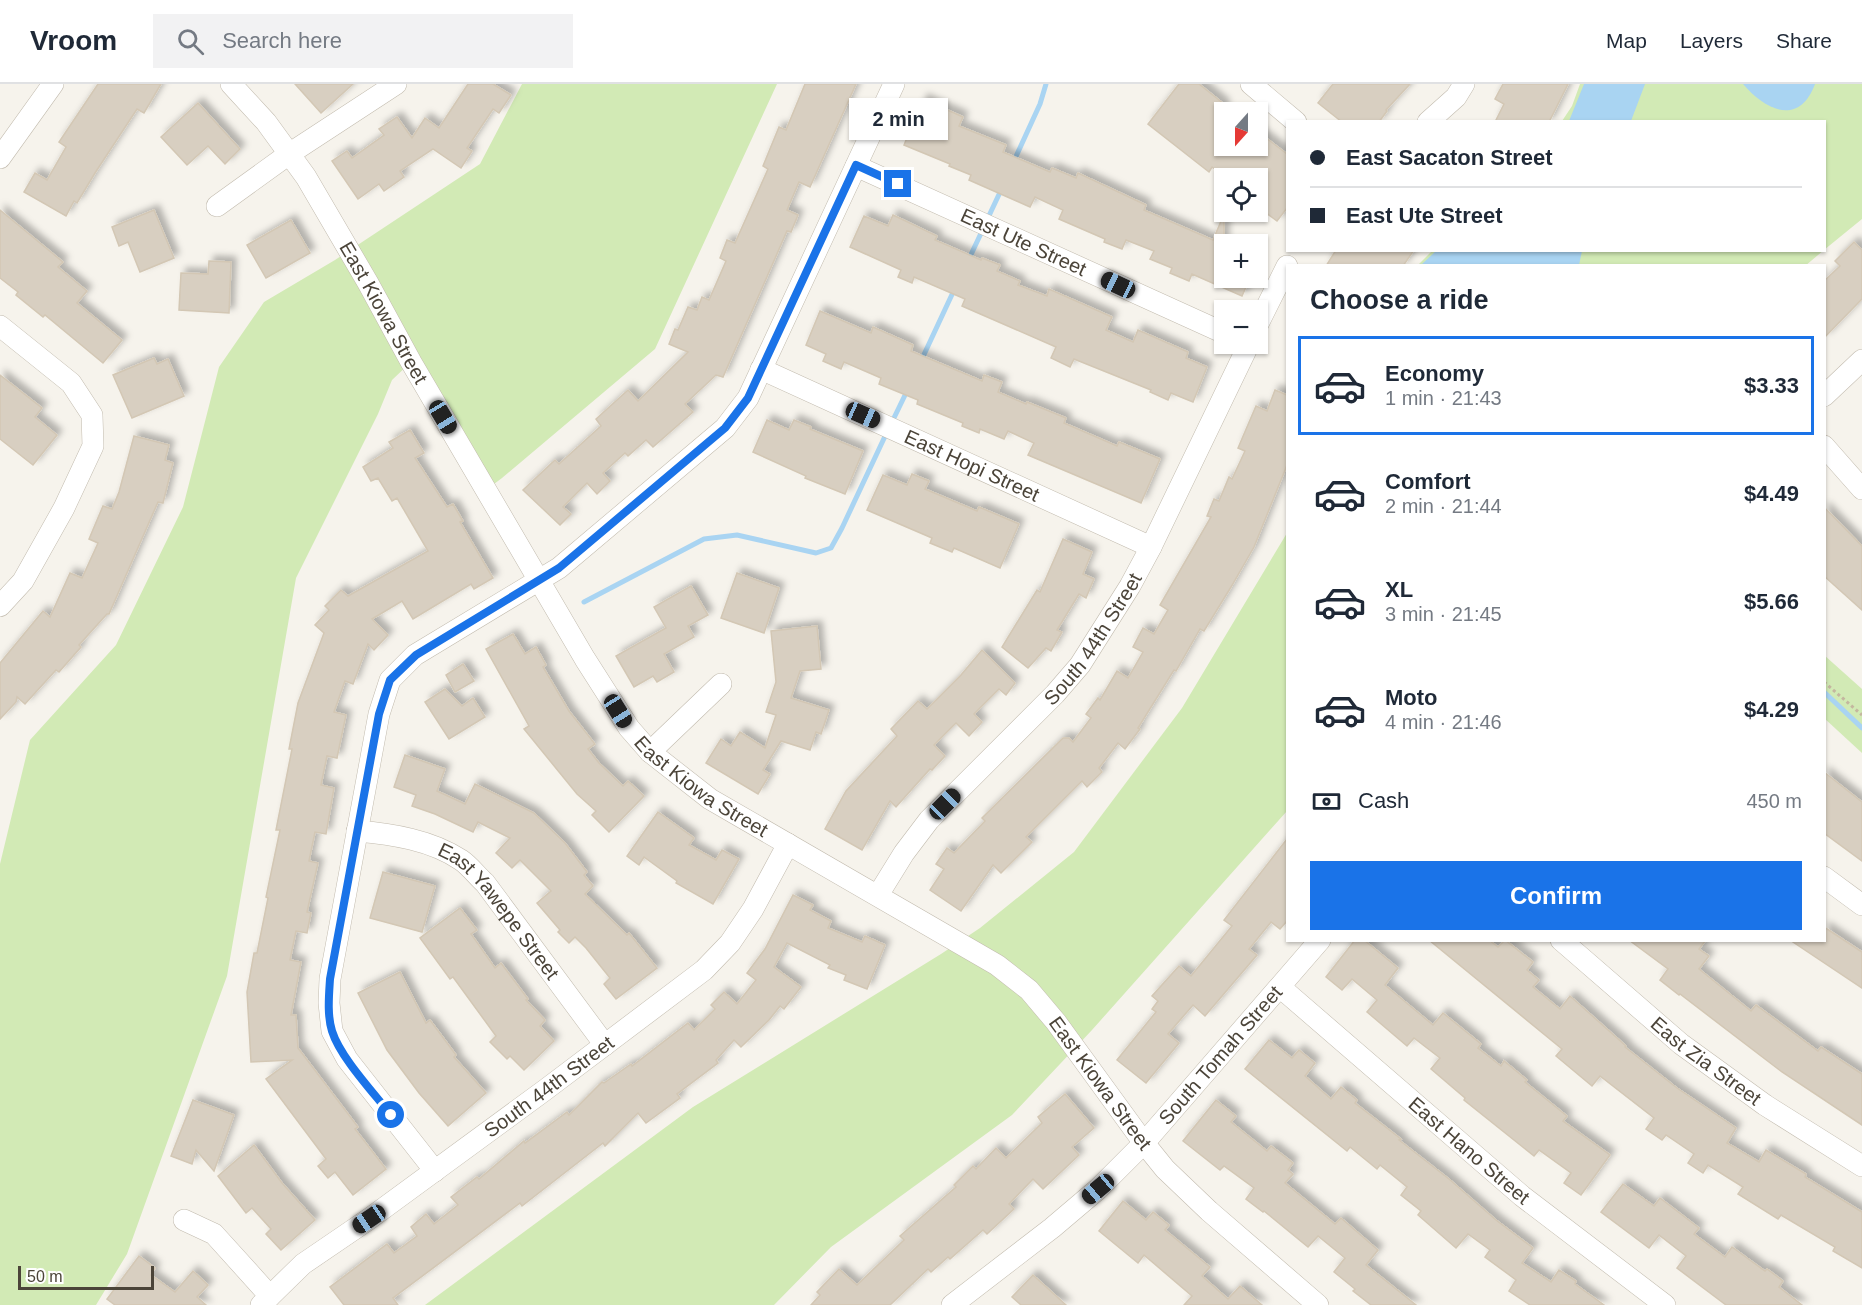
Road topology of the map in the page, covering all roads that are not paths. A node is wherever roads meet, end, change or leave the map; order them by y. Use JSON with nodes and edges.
{"nodes":[{"id":1,"x":53,"y":84,"type":"edge"},
{"id":2,"x":231,"y":84,"type":"edge"},
{"id":3,"x":396,"y":84,"type":"edge"},
{"id":4,"x":894,"y":84,"type":"edge"},
{"id":5,"x":1251,"y":84,"type":"edge"},
{"id":6,"x":1464,"y":84,"type":"edge"},
{"id":7,"x":1294,"y":120,"type":"edge"},
{"id":8,"x":1430,"y":120,"type":"edge"},
{"id":9,"x":289,"y":154,"type":"junction"},
{"id":10,"x":0,"y":158,"type":"edge"},
{"id":11,"x":856,"y":165,"type":"junction"},
{"id":12,"x":217,"y":206,"type":"dead end"},
{"id":13,"x":1286,"y":268,"type":"edge"},
{"id":14,"x":1268,"y":304,"type":"edge"},
{"id":15,"x":0,"y":326,"type":"edge"},
{"id":16,"x":1214,"y":328,"type":"edge"},
{"id":17,"x":1243,"y":354,"type":"edge"},
{"id":18,"x":1862,"y":360,"type":"edge"},
{"id":19,"x":761,"y":369,"type":"junction"},
{"id":20,"x":1826,"y":394,"type":"edge"},
{"id":21,"x":1826,"y":448,"type":"edge"},
{"id":22,"x":1862,"y":489,"type":"edge"},
{"id":23,"x":1151,"y":547,"type":"junction"},
{"id":24,"x":540,"y":580,"type":"junction"},
{"id":25,"x":0,"y":606,"type":"edge"},
{"id":26,"x":721,"y":684,"type":"dead end"},
{"id":27,"x":650,"y":752,"type":"junction"},
{"id":28,"x":357,"y":831,"type":"junction"},
{"id":29,"x":788,"y":844,"type":"junction"},
{"id":30,"x":1826,"y":878,"type":"edge"},
{"id":31,"x":878,"y":895,"type":"junction"},
{"id":32,"x":1862,"y":905,"type":"edge"},
{"id":33,"x":1318,"y":942,"type":"edge"},
{"id":34,"x":1563,"y":942,"type":"edge"},
{"id":35,"x":1280,"y":987,"type":"junction"},
{"id":36,"x":605,"y":1045,"type":"junction"},
{"id":37,"x":1144,"y":1143,"type":"junction"},
{"id":38,"x":1862,"y":1166,"type":"edge"},
{"id":39,"x":435,"y":1171,"type":"junction"},
{"id":40,"x":184,"y":1220,"type":"dead end"},
{"id":41,"x":266,"y":1300,"type":"edge"},
{"id":42,"x":961,"y":1303,"type":"edge"},
{"id":43,"x":1318,"y":1305,"type":"edge"},
{"id":44,"x":1665,"y":1305,"type":"edge"}],
"edges":[{"from":1,"to":10,"type":"street"},
{"from":2,"to":9,"type":"street","name":"East Kiowa Street"},
{"from":3,"to":9,"type":"street"},
{"from":4,"to":11,"type":"street"},
{"from":5,"to":7,"type":"street"},
{"from":6,"to":8,"type":"street"},
{"from":9,"to":12,"type":"street"},
{"from":9,"to":24,"type":"street","name":"East Kiowa Street"},
{"from":11,"to":16,"type":"street","name":"East Ute Street"},
{"from":11,"to":19,"type":"street"},
{"from":13,"to":14,"type":"street"},
{"from":15,"to":25,"type":"street"},
{"from":17,"to":23,"type":"street","name":"South 44th Street"},
{"from":18,"to":20,"type":"street"},
{"from":19,"to":23,"type":"street","name":"East Hopi Street"},
{"from":19,"to":24,"type":"street"},
{"from":21,"to":22,"type":"street"},
{"from":23,"to":31,"type":"street","name":"South 44th Street"},
{"from":24,"to":27,"type":"street","name":"East Kiowa Street"},
{"from":24,"to":28,"type":"street"},
{"from":26,"to":27,"type":"street"},
{"from":27,"to":29,"type":"street","name":"East Kiowa Street"},
{"from":28,"to":36,"type":"street","name":"East Yawepe Street"},
{"from":28,"to":39,"type":"street"},
{"from":29,"to":31,"type":"street","name":"East Kiowa Street"},
{"from":29,"to":36,"type":"street","name":"South 44th Street"},
{"from":30,"to":32,"type":"street"},
{"from":31,"to":37,"type":"street","name":"East Kiowa Street"},
{"from":33,"to":35,"type":"street","name":"South Tomah Street"},
{"from":34,"to":38,"type":"street","name":"East Zia Street"},
{"from":35,"to":37,"type":"street","name":"South Tomah Street"},
{"from":35,"to":44,"type":"street","name":"East Hano Street"},
{"from":36,"to":39,"type":"street","name":"South 44th Street"},
{"from":37,"to":42,"type":"street","name":"South Tomah Street"},
{"from":37,"to":43,"type":"street","name":"East Kiowa Street"},
{"from":39,"to":41,"type":"street","name":"South 44th Street"},
{"from":40,"to":41,"type":"street","name":"South 44th Street"}]}
